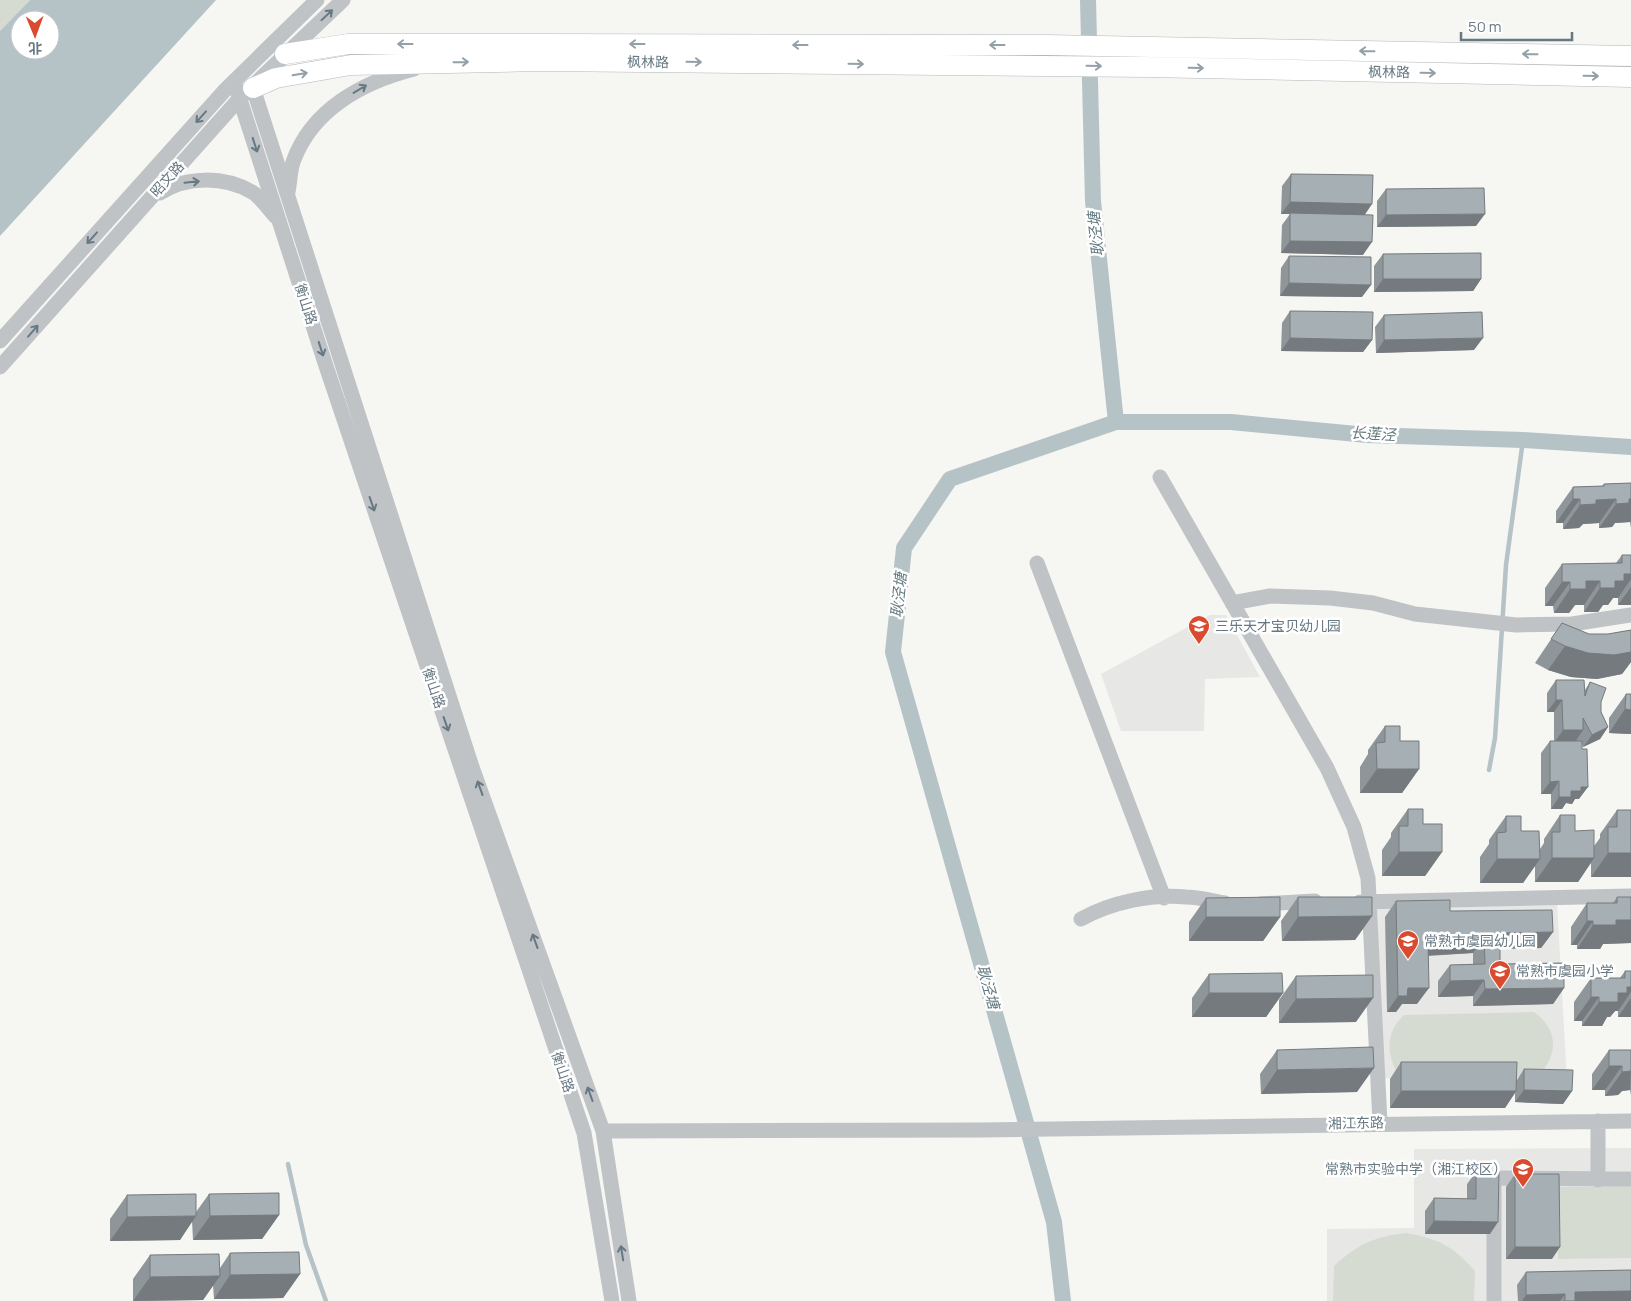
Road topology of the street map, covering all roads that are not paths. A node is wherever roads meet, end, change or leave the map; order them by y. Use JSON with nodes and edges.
{"nodes":[{"id":1,"x":317,"y":0,"type":"edge"},
{"id":2,"x":343,"y":0,"type":"edge"},
{"id":3,"x":285,"y":54,"type":"junction"},
{"id":4,"x":1631,"y":56,"type":"edge"},
{"id":5,"x":256,"y":59,"type":"junction"},
{"id":6,"x":435,"y":63,"type":"junction"},
{"id":7,"x":1631,"y":77,"type":"edge"},
{"id":8,"x":234,"y":81,"type":"junction"},
{"id":9,"x":247,"y":93,"type":"junction"},
{"id":10,"x":288,"y":196,"type":"junction"},
{"id":11,"x":148,"y":200,"type":"junction"},
{"id":12,"x":279,"y":221,"type":"junction"},
{"id":13,"x":0,"y":341,"type":"edge"},
{"id":14,"x":0,"y":367,"type":"edge"},
{"id":15,"x":1160,"y":477,"type":"dead end"},
{"id":16,"x":1036,"y":563,"type":"dead end"},
{"id":17,"x":1232,"y":604,"type":"junction"},
{"id":18,"x":1631,"y":615,"type":"edge"},
{"id":19,"x":1631,"y":896,"type":"edge"},
{"id":20,"x":1164,"y":898,"type":"junction"},
{"id":21,"x":1330,"y":901,"type":"edge"},
{"id":22,"x":1350,"y":901,"type":"edge"},
{"id":23,"x":1370,"y":902,"type":"junction"},
{"id":24,"x":1081,"y":919,"type":"dead end"},
{"id":25,"x":1598,"y":1121,"type":"junction"},
{"id":26,"x":1631,"y":1121,"type":"edge"},
{"id":27,"x":1380,"y":1123,"type":"junction"},
{"id":28,"x":603,"y":1132,"type":"junction"},
{"id":29,"x":1631,"y":1179,"type":"edge"},
{"id":30,"x":1598,"y":1180,"type":"junction"},
{"id":31,"x":612,"y":1301,"type":"edge"},
{"id":32,"x":630,"y":1301,"type":"edge"},
{"id":33,"x":1494,"y":1301,"type":"edge"}],
"edges":[{"from":1,"to":5,"type":"street"},
{"from":3,"to":2,"type":"street","name":"昭文路","one_way":true},
{"from":4,"to":3,"type":"main road","name":"枫林路","one_way":true},
{"from":3,"to":5,"type":"street","name":"枫林路"},
{"from":3,"to":9,"type":"street","name":"昭文路"},
{"from":5,"to":8,"type":"street"},
{"from":6,"to":7,"type":"main road","name":"枫林路","one_way":true},
{"from":9,"to":6,"type":"main road","name":"枫林路","one_way":true},
{"from":10,"to":6,"type":"street","one_way":true},
{"from":8,"to":9,"type":"street","name":"衡山路"},
{"from":8,"to":13,"type":"street","one_way":true},
{"from":9,"to":10,"type":"street","name":"衡山路"},
{"from":9,"to":11,"type":"street","name":"昭文路"},
{"from":9,"to":12,"type":"street","name":"衡山路","one_way":true},
{"from":28,"to":10,"type":"street","name":"衡山路","one_way":true},
{"from":11,"to":12,"type":"street","one_way":true},
{"from":14,"to":11,"type":"street","name":"昭文路","one_way":true},
{"from":12,"to":31,"type":"street","name":"衡山路","one_way":true},
{"from":15,"to":17,"type":"street"},
{"from":16,"to":20,"type":"street"},
{"from":17,"to":18,"type":"street"},
{"from":17,"to":23,"type":"street"},
{"from":19,"to":23,"type":"street"},
{"from":20,"to":21,"type":"street"},
{"from":20,"to":24,"type":"street"},
{"from":22,"to":23,"type":"street"},
{"from":23,"to":27,"type":"street"},
{"from":25,"to":26,"type":"street","name":"湘江东路"},
{"from":25,"to":27,"type":"street","name":"湘江东路"},
{"from":25,"to":30,"type":"street"},
{"from":27,"to":28,"type":"street","name":"湘江东路"},
{"from":32,"to":28,"type":"street","name":"衡山路","one_way":true},
{"from":29,"to":30,"type":"street"},
{"from":30,"to":33,"type":"street"}]}
